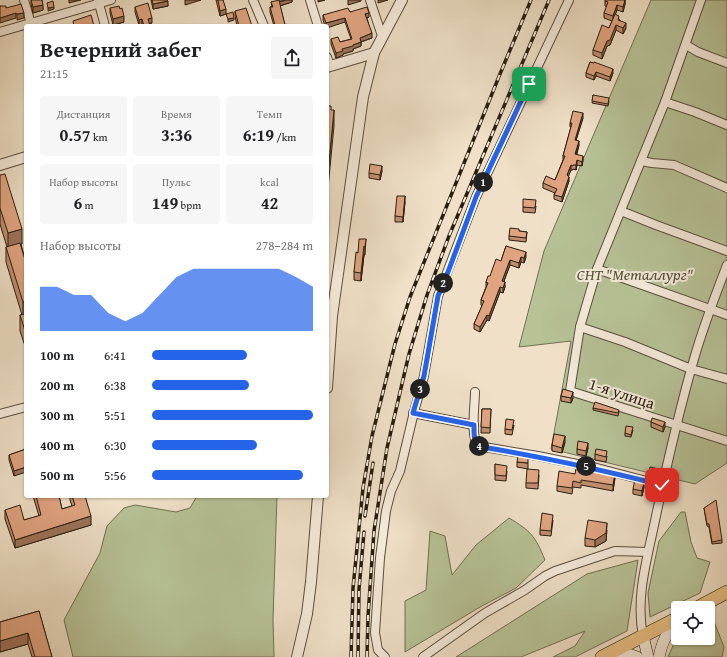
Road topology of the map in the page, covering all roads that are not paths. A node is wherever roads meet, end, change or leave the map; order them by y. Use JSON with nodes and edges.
{"nodes":[{"id":1,"x":24,"y":0,"type":"edge"},
{"id":2,"x":111,"y":0,"type":"edge"},
{"id":3,"x":253,"y":0,"type":"edge"},
{"id":4,"x":310,"y":0,"type":"edge"},
{"id":5,"x":370,"y":0,"type":"edge"},
{"id":6,"x":402,"y":0,"type":"edge"},
{"id":7,"x":570,"y":0,"type":"edge"},
{"id":8,"x":701,"y":0,"type":"edge"},
{"id":9,"x":98,"y":2,"type":"edge"},
{"id":10,"x":31,"y":24,"type":"joint"},
{"id":11,"x":104,"y":24,"type":"edge"},
{"id":12,"x":263,"y":24,"type":"edge"},
{"id":13,"x":317,"y":24,"type":"edge"},
{"id":14,"x":24,"y":26,"type":"edge"},
{"id":15,"x":0,"y":32,"type":"edge"},
{"id":16,"x":382,"y":36,"type":"junction"},
{"id":17,"x":686,"y":45,"type":"junction"},
{"id":18,"x":374,"y":53,"type":"junction"},
{"id":19,"x":329,"y":63,"type":"edge"},
{"id":20,"x":727,"y":63,"type":"edge"},
{"id":21,"x":665,"y":102,"type":"junction"},
{"id":22,"x":727,"y":125,"type":"edge"},
{"id":23,"x":24,"y":158,"type":"edge"},
{"id":24,"x":641,"y":161,"type":"junction"},
{"id":25,"x":0,"y":165,"type":"edge"},
{"id":26,"x":727,"y":188,"type":"edge"},
{"id":27,"x":621,"y":211,"type":"junction"},
{"id":28,"x":727,"y":251,"type":"edge"},
{"id":29,"x":727,"y":265,"type":"edge"},
{"id":30,"x":597,"y":270,"type":"junction"},
{"id":31,"x":710,"y":309,"type":"junction"},
{"id":32,"x":727,"y":315,"type":"edge"},
{"id":33,"x":329,"y":316,"type":"edge"},
{"id":34,"x":580,"y":327,"type":"junction"},
{"id":35,"x":691,"y":369,"type":"junction"},
{"id":36,"x":727,"y":379,"type":"edge"},
{"id":37,"x":475,"y":392,"type":"dead end"},
{"id":38,"x":24,"y":408,"type":"edge"},
{"id":39,"x":413,"y":413,"type":"junction"},
{"id":40,"x":0,"y":414,"type":"edge"},
{"id":41,"x":474,"y":425,"type":"junction"},
{"id":42,"x":677,"y":426,"type":"junction"},
{"id":43,"x":727,"y":441,"type":"edge"},
{"id":44,"x":662,"y":485,"type":"junction"},
{"id":45,"x":318,"y":498,"type":"edge"},
{"id":46,"x":648,"y":552,"type":"junction"},
{"id":47,"x":727,"y":592,"type":"edge"},
{"id":48,"x":711,"y":601,"type":"edge"},
{"id":49,"x":671,"y":622,"type":"edge"},
{"id":50,"x":671,"y":629,"type":"edge"},
{"id":51,"x":643,"y":636,"type":"junction"},
{"id":52,"x":297,"y":657,"type":"edge"},
{"id":53,"x":385,"y":657,"type":"edge"},
{"id":54,"x":423,"y":657,"type":"edge"},
{"id":55,"x":602,"y":657,"type":"edge"},
{"id":56,"x":612,"y":657,"type":"edge"},
{"id":57,"x":637,"y":657,"type":"edge"},
{"id":58,"x":648,"y":657,"type":"edge"},
{"id":59,"x":659,"y":657,"type":"edge"}],
"edges":[{"from":1,"to":10,"type":"street"},
{"from":2,"to":9,"type":"street"},
{"from":3,"to":12,"type":"street"},
{"from":4,"to":13,"type":"street"},
{"from":5,"to":16,"type":"street"},
{"from":6,"to":16,"type":"street"},
{"from":7,"to":39,"type":"street"},
{"from":8,"to":17,"type":"street"},
{"from":9,"to":10,"type":"street"},
{"from":9,"to":11,"type":"street"},
{"from":14,"to":15,"type":"street"},
{"from":16,"to":18,"type":"street"},
{"from":17,"to":20,"type":"street"},
{"from":17,"to":21,"type":"street"},
{"from":18,"to":19,"type":"street"},
{"from":18,"to":33,"type":"street"},
{"from":21,"to":22,"type":"street"},
{"from":21,"to":24,"type":"street"},
{"from":23,"to":25,"type":"street"},
{"from":24,"to":26,"type":"street"},
{"from":24,"to":27,"type":"street"},
{"from":27,"to":28,"type":"street"},
{"from":27,"to":30,"type":"street"},
{"from":29,"to":31,"type":"street"},
{"from":30,"to":31,"type":"street"},
{"from":30,"to":34,"type":"street"},
{"from":31,"to":32,"type":"street"},
{"from":31,"to":35,"type":"street"},
{"from":34,"to":35,"type":"street"},
{"from":34,"to":42,"type":"street","name":"1-я улица"},
{"from":35,"to":36,"type":"street"},
{"from":35,"to":42,"type":"street"},
{"from":37,"to":41,"type":"street"},
{"from":38,"to":40,"type":"street"},
{"from":39,"to":41,"type":"street"},
{"from":39,"to":53,"type":"street"},
{"from":41,"to":44,"type":"street"},
{"from":42,"to":43,"type":"street","name":"1-я улица"},
{"from":42,"to":44,"type":"street"},
{"from":44,"to":46,"type":"street"},
{"from":45,"to":52,"type":"street"},
{"from":46,"to":51,"type":"street"},
{"from":46,"to":54,"type":"street"},
{"from":47,"to":48,"type":"main road"},
{"from":49,"to":51,"type":"main road"},
{"from":50,"to":59,"type":"main road"},
{"from":51,"to":55,"type":"main road"},
{"from":51,"to":58,"type":"main road"},
{"from":56,"to":57,"type":"main road"}]}
